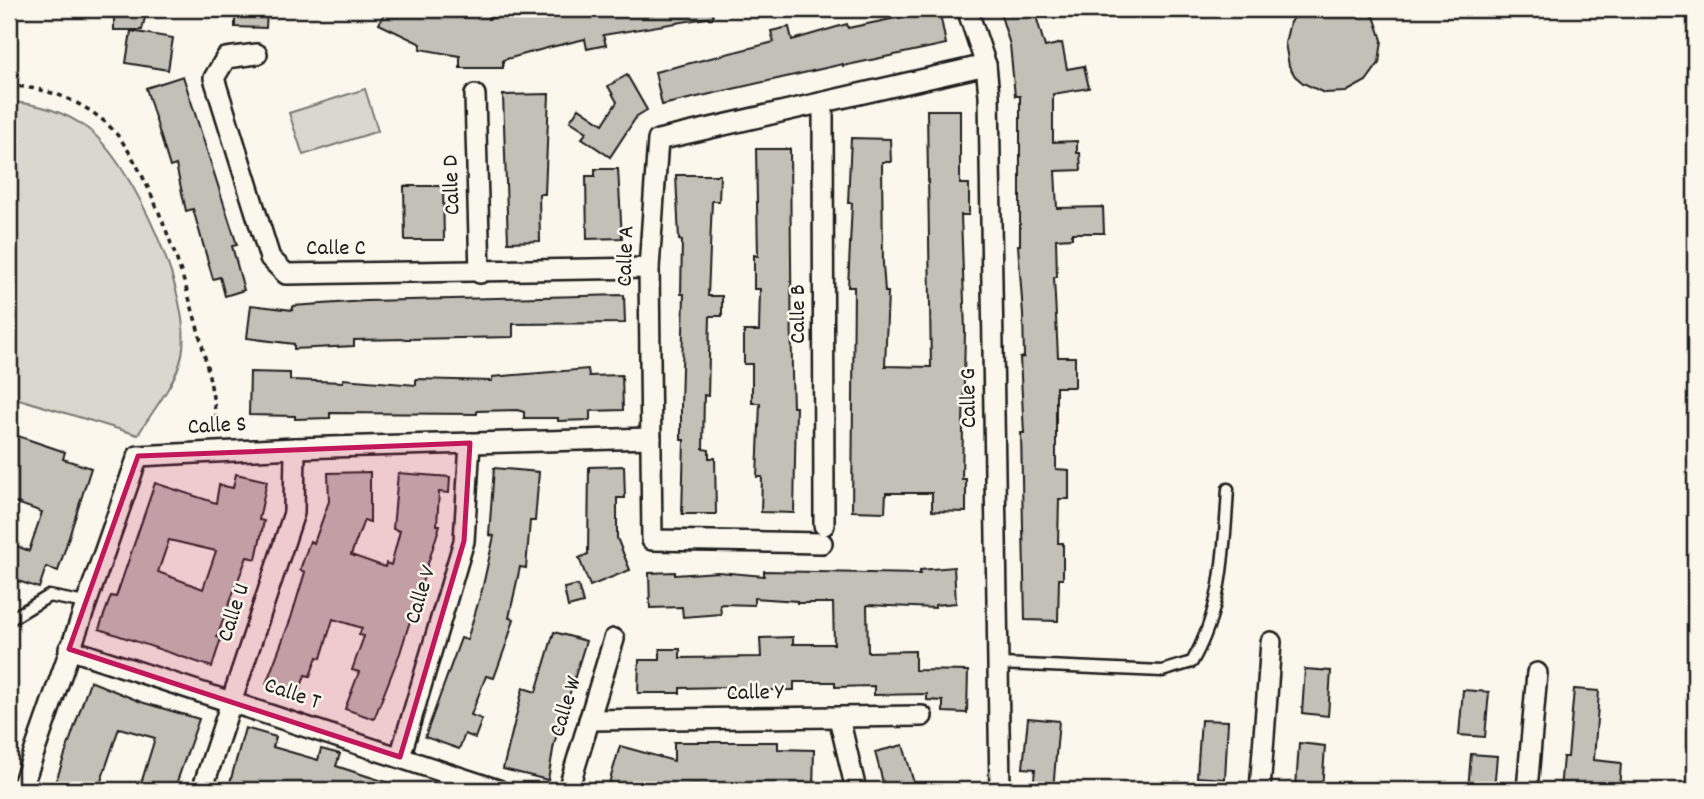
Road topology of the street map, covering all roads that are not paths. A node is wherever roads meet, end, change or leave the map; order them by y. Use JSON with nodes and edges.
{"nodes":[{"id":1,"x":967,"y":9,"type":"edge"},
{"id":2,"x":257,"y":54,"type":"dead end"},
{"id":3,"x":986,"y":65,"type":"junction"},
{"id":4,"x":475,"y":95,"type":"dead end"},
{"id":5,"x":823,"y":102,"type":"junction"},
{"id":6,"x":649,"y":268,"type":"junction"},
{"id":7,"x":480,"y":273,"type":"junction"},
{"id":8,"x":652,"y":438,"type":"junction"},
{"id":9,"x":470,"y":443,"type":"junction"},
{"id":10,"x":295,"y":448,"type":"junction"},
{"id":11,"x":1228,"y":489,"type":"dead end"},
{"id":12,"x":823,"y":534,"type":"joint"},
{"id":13,"x":85,"y":603,"type":"junction"},
{"id":14,"x":9,"y":620,"type":"edge"},
{"id":15,"x":614,"y":639,"type":"dead end"},
{"id":16,"x":1271,"y":642,"type":"dead end"},
{"id":17,"x":69,"y":649,"type":"junction"},
{"id":18,"x":1000,"y":664,"type":"junction"},
{"id":19,"x":1537,"y":673,"type":"dead end"},
{"id":20,"x":232,"y":701,"type":"junction"},
{"id":21,"x":922,"y":716,"type":"dead end"},
{"id":22,"x":839,"y":718,"type":"junction"},
{"id":23,"x":589,"y":720,"type":"junction"},
{"id":24,"x":400,"y":757,"type":"junction"},
{"id":25,"x":22,"y":790,"type":"edge"},
{"id":26,"x":202,"y":790,"type":"edge"},
{"id":27,"x":498,"y":790,"type":"edge"},
{"id":28,"x":568,"y":790,"type":"edge"},
{"id":29,"x":856,"y":790,"type":"edge"},
{"id":30,"x":1000,"y":790,"type":"edge"},
{"id":31,"x":1260,"y":790,"type":"edge"},
{"id":32,"x":1527,"y":790,"type":"edge"}],
"edges":[{"from":1,"to":3,"type":"street","name":"Calle G"},
{"from":2,"to":7,"type":"street","name":"Calle C"},
{"from":3,"to":5,"type":"street","name":"Calle A"},
{"from":3,"to":18,"type":"street","name":"Calle G"},
{"from":4,"to":7,"type":"street","name":"Calle D"},
{"from":5,"to":6,"type":"street","name":"Calle A"},
{"from":5,"to":12,"type":"street","name":"Calle B"},
{"from":6,"to":7,"type":"street","name":"Calle C"},
{"from":6,"to":8,"type":"street","name":"Calle A"},
{"from":8,"to":9,"type":"street","name":"Calle S"},
{"from":8,"to":12,"type":"street","name":"Calle A"},
{"from":9,"to":10,"type":"street","name":"Calle S"},
{"from":9,"to":24,"type":"street","name":"Calle V"},
{"from":10,"to":13,"type":"street","name":"Calle S"},
{"from":10,"to":20,"type":"street","name":"Calle U"},
{"from":11,"to":18,"type":"lane"},
{"from":13,"to":14,"type":"lane"},
{"from":13,"to":17,"type":"street","name":"Calle S"},
{"from":15,"to":23,"type":"street","name":"Calle W"},
{"from":16,"to":31,"type":"street"},
{"from":17,"to":20,"type":"street","name":"Calle T"},
{"from":17,"to":25,"type":"street","name":"Calle S"},
{"from":18,"to":30,"type":"street","name":"Calle G"},
{"from":19,"to":32,"type":"street"},
{"from":20,"to":24,"type":"street","name":"Calle T"},
{"from":20,"to":26,"type":"street","name":"Calle U"},
{"from":21,"to":22,"type":"street","name":"Calle Y"},
{"from":22,"to":23,"type":"street","name":"Calle Y"},
{"from":22,"to":29,"type":"street"},
{"from":23,"to":28,"type":"street","name":"Calle W"},
{"from":24,"to":27,"type":"street","name":"Calle T"}]}
